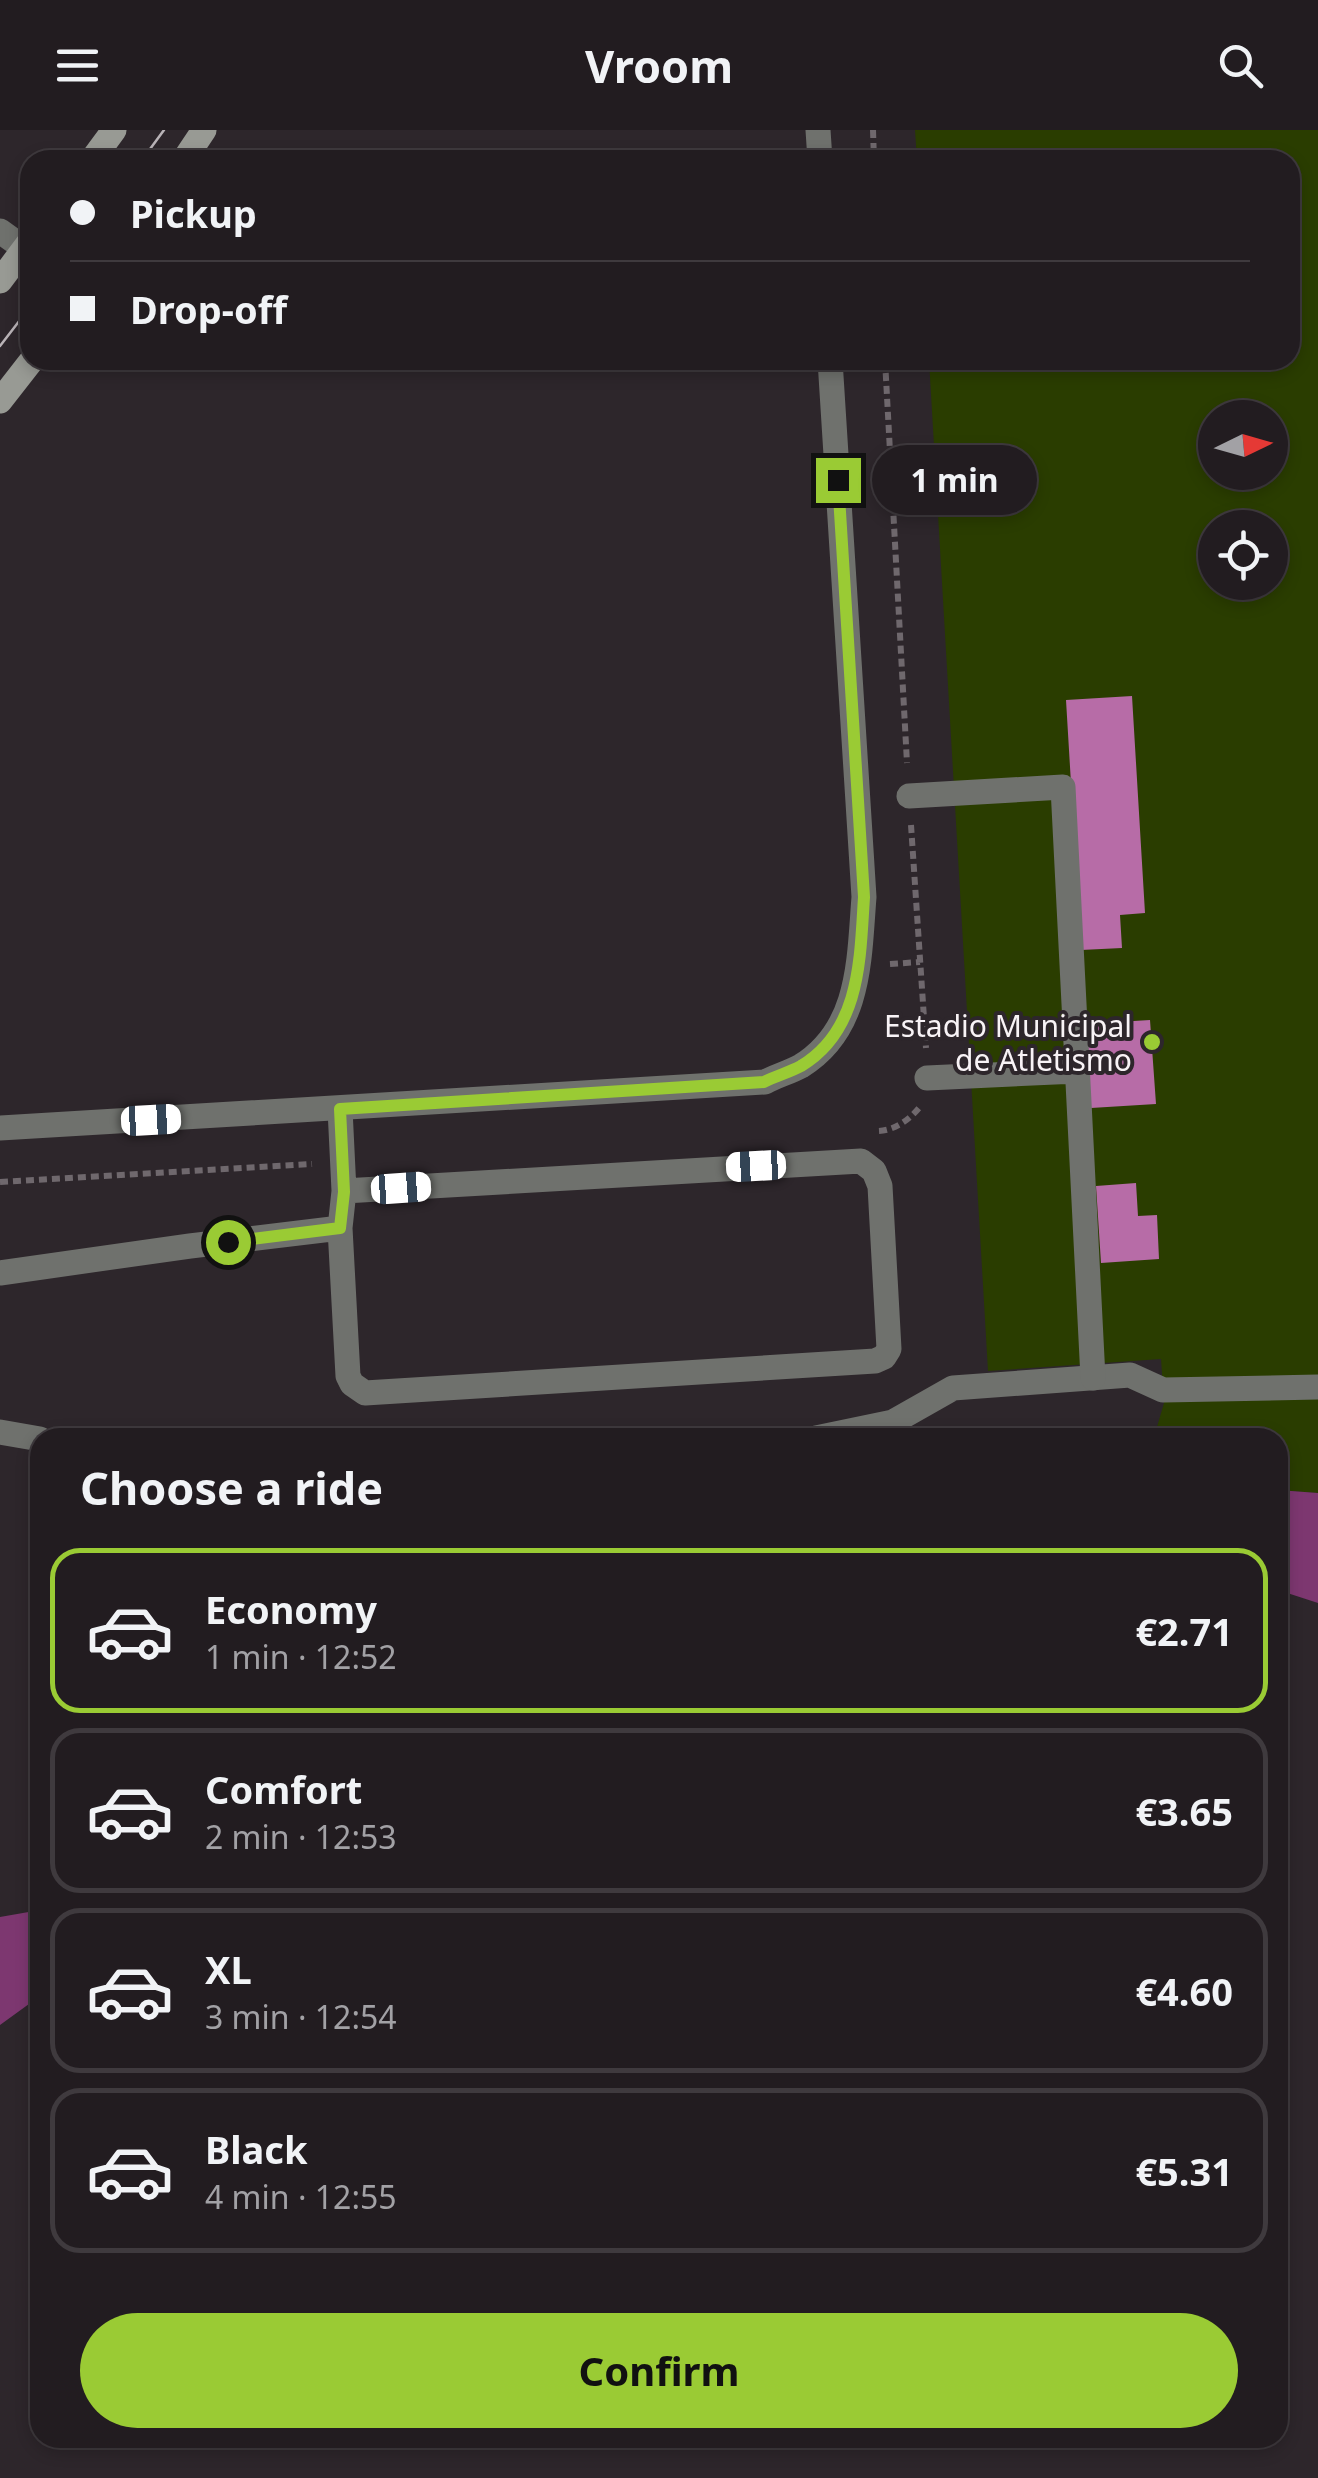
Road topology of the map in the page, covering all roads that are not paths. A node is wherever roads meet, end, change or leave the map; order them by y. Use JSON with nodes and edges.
{"nodes":[{"id":1,"x":20,"y":254,"type":"edge"},
{"id":2,"x":0,"y":281,"type":"edge"},
{"id":3,"x":24,"y":370,"type":"edge"},
{"id":4,"x":831,"y":370,"type":"edge"},
{"id":5,"x":0,"y":402,"type":"edge"},
{"id":6,"x":909,"y":796,"type":"road end"},
{"id":7,"x":1077,"y":1071,"type":"junction"},
{"id":8,"x":927,"y":1078,"type":"road end"},
{"id":9,"x":340,"y":1109,"type":"junction"},
{"id":10,"x":0,"y":1128,"type":"edge"},
{"id":11,"x":344,"y":1192,"type":"junction"},
{"id":12,"x":340,"y":1228,"type":"junction"},
{"id":13,"x":0,"y":1273,"type":"edge"},
{"id":14,"x":1094,"y":1378,"type":"junction"},
{"id":15,"x":1318,"y":1387,"type":"edge"},
{"id":16,"x":864,"y":1428,"type":"edge"},
{"id":17,"x":0,"y":1432,"type":"edge"},
{"id":18,"x":30,"y":1437,"type":"edge"}],
"edges":[{"from":1,"to":2,"type":"main road"},
{"from":3,"to":5,"type":"main road"},
{"from":4,"to":9,"type":"street"},
{"from":6,"to":7,"type":"street"},
{"from":7,"to":8,"type":"street"},
{"from":7,"to":14,"type":"street"},
{"from":9,"to":10,"type":"street"},
{"from":9,"to":11,"type":"street"},
{"from":11,"to":12,"type":"street"},
{"from":11,"to":12,"type":"street"},
{"from":12,"to":13,"type":"street"},
{"from":14,"to":15,"type":"street"},
{"from":14,"to":16,"type":"street"},
{"from":17,"to":18,"type":"street"}]}
